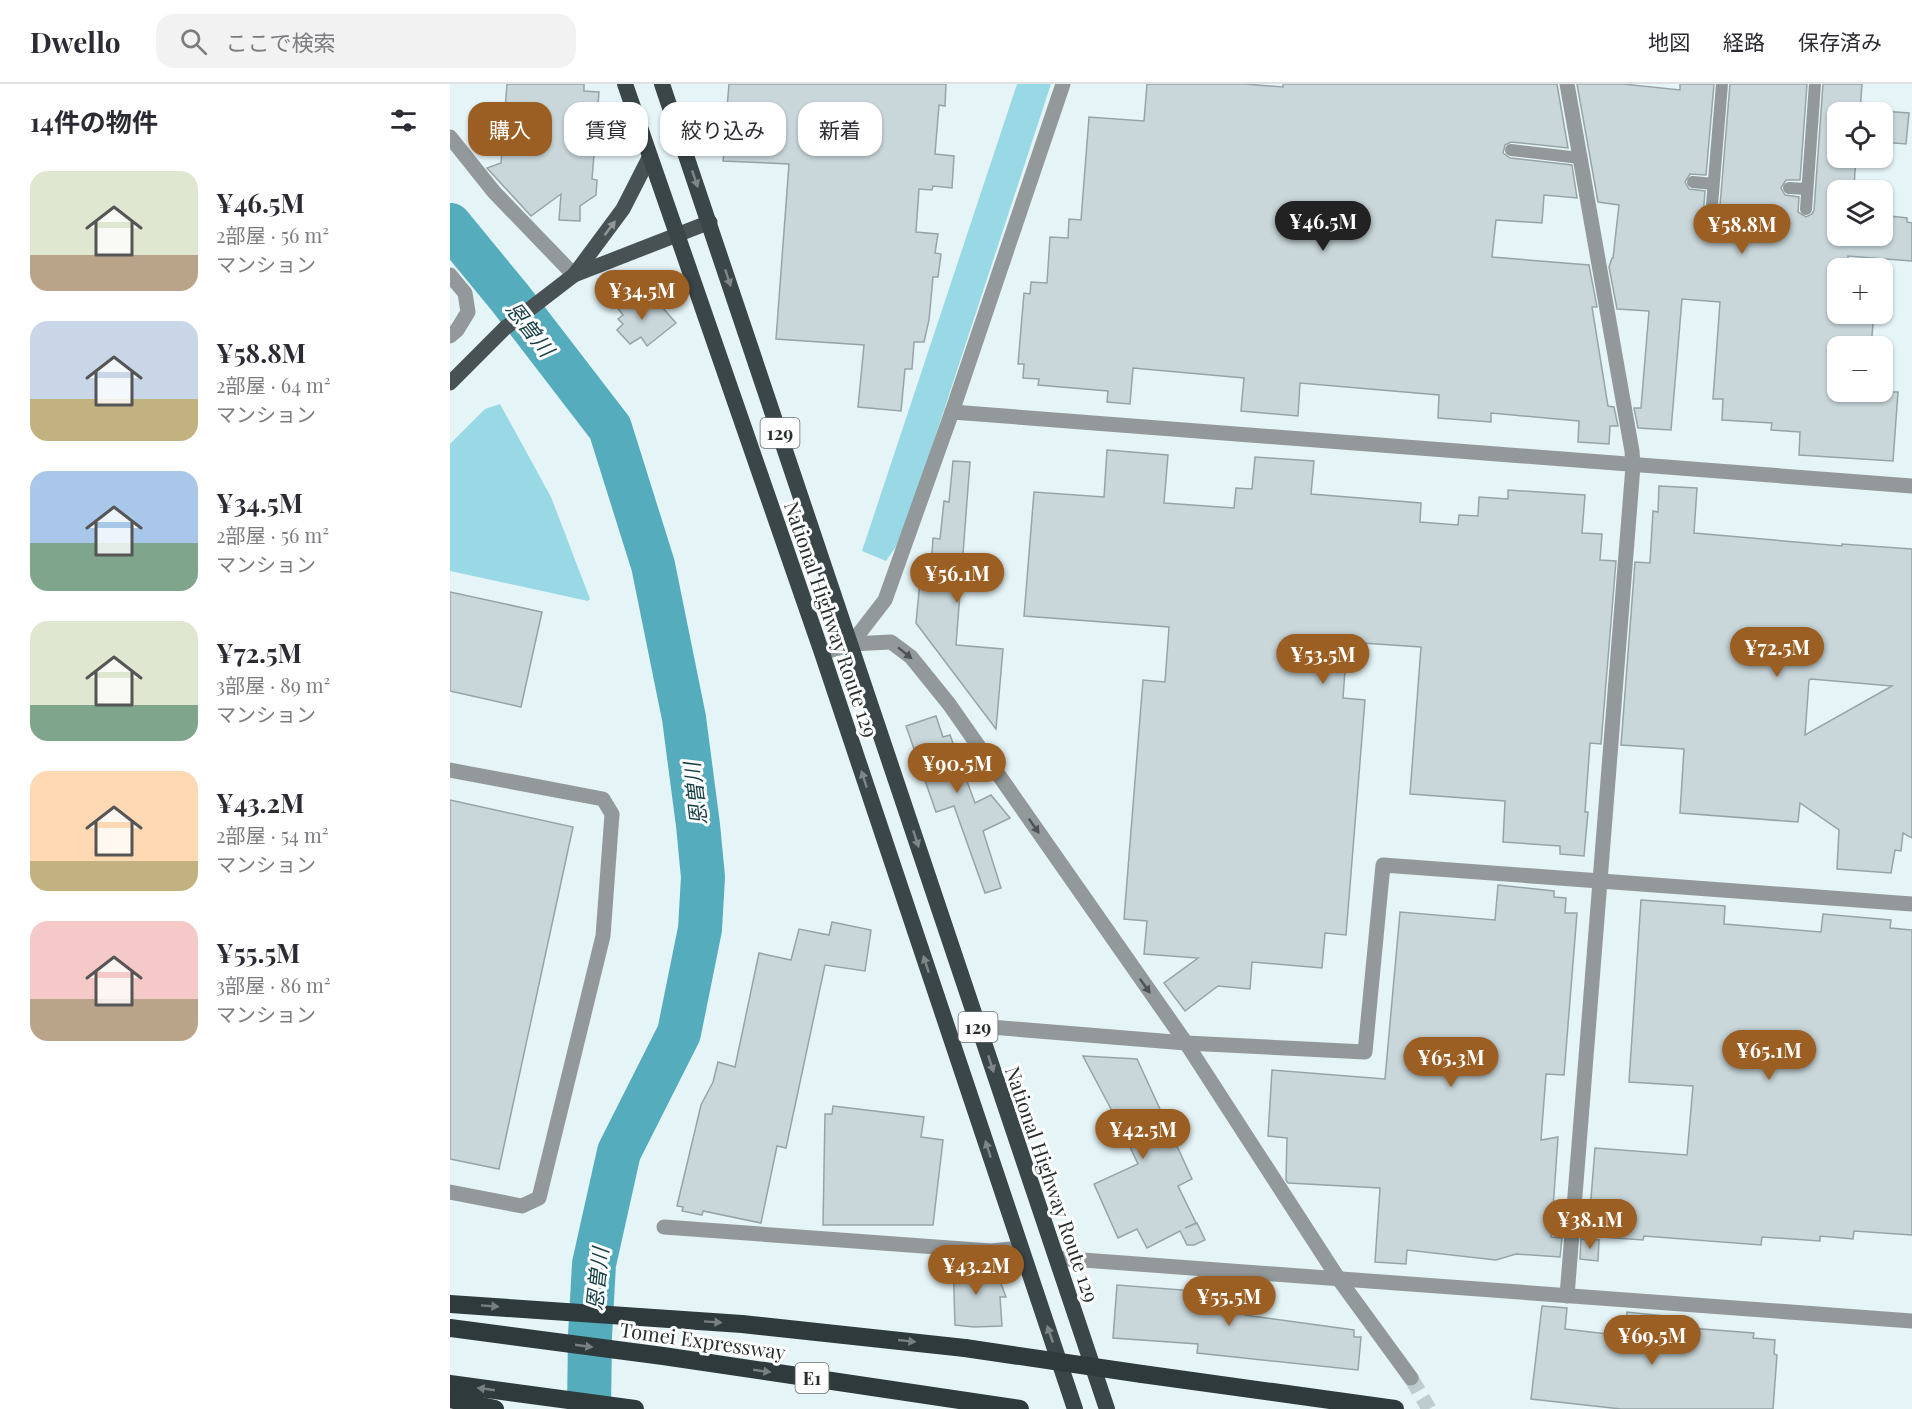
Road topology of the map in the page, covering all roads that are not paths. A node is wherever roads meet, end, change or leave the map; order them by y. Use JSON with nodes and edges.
{"nodes":[{"id":1,"x":625,"y":84,"type":"edge"},
{"id":2,"x":662,"y":84,"type":"edge"},
{"id":3,"x":1063,"y":84,"type":"edge"},
{"id":4,"x":1567,"y":84,"type":"edge"},
{"id":5,"x":1722,"y":84,"type":"edge"},
{"id":6,"x":1815,"y":84,"type":"edge"},
{"id":7,"x":450,"y":137,"type":"edge"},
{"id":8,"x":1511,"y":150,"type":"dead end"},
{"id":9,"x":649,"y":158,"type":"junction"},
{"id":10,"x":1580,"y":158,"type":"junction"},
{"id":11,"x":1693,"y":182,"type":"dead end"},
{"id":12,"x":1713,"y":183,"type":"junction"},
{"id":13,"x":1789,"y":188,"type":"dead end"},
{"id":14,"x":1807,"y":189,"type":"junction"},
{"id":15,"x":1806,"y":209,"type":"dead end"},
{"id":16,"x":1711,"y":217,"type":"dead end"},
{"id":17,"x":710,"y":222,"type":"junction"},
{"id":18,"x":676,"y":234,"type":"junction"},
{"id":19,"x":450,"y":275,"type":"edge"},
{"id":20,"x":571,"y":278,"type":"junction"},
{"id":21,"x":450,"y":336,"type":"edge"},
{"id":22,"x":450,"y":383,"type":"edge"},
{"id":23,"x":952,"y":412,"type":"junction"},
{"id":24,"x":1633,"y":466,"type":"junction"},
{"id":25,"x":1912,"y":486,"type":"edge"},
{"id":26,"x":850,"y":644,"type":"junction"},
{"id":27,"x":822,"y":653,"type":"junction"},
{"id":28,"x":450,"y":770,"type":"edge"},
{"id":29,"x":1600,"y":880,"type":"junction"},
{"id":30,"x":1912,"y":904,"type":"edge"},
{"id":31,"x":978,"y":1026,"type":"junction"},
{"id":32,"x":1186,"y":1043,"type":"junction"},
{"id":33,"x":450,"y":1192,"type":"edge"},
{"id":34,"x":664,"y":1227,"type":"dead end"},
{"id":35,"x":1021,"y":1248,"type":"junction"},
{"id":36,"x":1056,"y":1258,"type":"junction"},
{"id":37,"x":1338,"y":1278,"type":"junction"},
{"id":38,"x":1567,"y":1296,"type":"junction"},
{"id":39,"x":450,"y":1304,"type":"edge"},
{"id":40,"x":1912,"y":1321,"type":"edge"},
{"id":41,"x":450,"y":1328,"type":"edge"},
{"id":42,"x":1142,"y":1374,"type":"junction"},
{"id":43,"x":1412,"y":1378,"type":"tunnel mouth"},
{"id":44,"x":450,"y":1384,"type":"edge"},
{"id":45,"x":450,"y":1399,"type":"edge"},
{"id":46,"x":495,"y":1409,"type":"edge"},
{"id":47,"x":635,"y":1409,"type":"edge"},
{"id":48,"x":1020,"y":1409,"type":"edge"},
{"id":49,"x":1075,"y":1409,"type":"edge"},
{"id":50,"x":1107,"y":1409,"type":"edge"},
{"id":51,"x":1336,"y":1409,"type":"edge"},
{"id":52,"x":1395,"y":1409,"type":"edge"}],
"edges":[{"from":1,"to":9,"type":"highway","name":"National Highway Route 129","number":"129"},
{"from":2,"to":17,"type":"highway","name":"National Highway Route 129","number":"129","one_way":true},
{"from":3,"to":23,"type":"street"},
{"from":4,"to":10,"type":"street"},
{"from":5,"to":12,"type":"lane"},
{"from":6,"to":14,"type":"lane"},
{"from":7,"to":20,"type":"street"},
{"from":8,"to":10,"type":"lane"},
{"from":9,"to":18,"type":"highway","name":"National Highway Route 129","number":"129"},
{"from":20,"to":9,"type":"main road","one_way":true},
{"from":10,"to":24,"type":"street"},
{"from":11,"to":12,"type":"lane"},
{"from":12,"to":16,"type":"lane"},
{"from":13,"to":14,"type":"lane"},
{"from":14,"to":15,"type":"lane"},
{"from":17,"to":18,"type":"main road"},
{"from":17,"to":26,"type":"highway","name":"National Highway Route 129","number":"129","one_way":true},
{"from":18,"to":20,"type":"main road"},
{"from":18,"to":27,"type":"highway","name":"National Highway Route 129","number":"129"},
{"from":19,"to":21,"type":"street"},
{"from":20,"to":22,"type":"main road"},
{"from":23,"to":24,"type":"street"},
{"from":23,"to":26,"type":"street"},
{"from":24,"to":25,"type":"street"},
{"from":24,"to":29,"type":"street"},
{"from":26,"to":27,"type":"street"},
{"from":26,"to":31,"type":"highway","name":"National Highway Route 129","number":"129","one_way":true},
{"from":26,"to":32,"type":"street","one_way":true},
{"from":35,"to":27,"type":"highway","name":"National Highway Route 129","number":"129","one_way":true},
{"from":28,"to":33,"type":"street"},
{"from":29,"to":30,"type":"street"},
{"from":29,"to":32,"type":"street"},
{"from":29,"to":38,"type":"street"},
{"from":31,"to":32,"type":"street"},
{"from":31,"to":36,"type":"highway","name":"National Highway Route 129","number":"129","one_way":true},
{"from":32,"to":37,"type":"street"},
{"from":34,"to":35,"type":"street"},
{"from":49,"to":35,"type":"highway","name":"National Highway Route 129","number":"129","one_way":true},
{"from":36,"to":37,"type":"street"},
{"from":36,"to":50,"type":"highway","name":"National Highway Route 129","number":"129"},
{"from":37,"to":38,"type":"street"},
{"from":37,"to":43,"type":"street"},
{"from":38,"to":40,"type":"street"},
{"from":39,"to":42,"type":"highway","one_way":true,"bridge":true},
{"from":41,"to":48,"type":"highway","name":"Tomei Expressway","number":"E1","one_way":true},
{"from":42,"to":51,"type":"highway"},
{"from":42,"to":52,"type":"highway"},
{"from":47,"to":44,"type":"highway","one_way":true},
{"from":45,"to":46,"type":"highway"}]}
